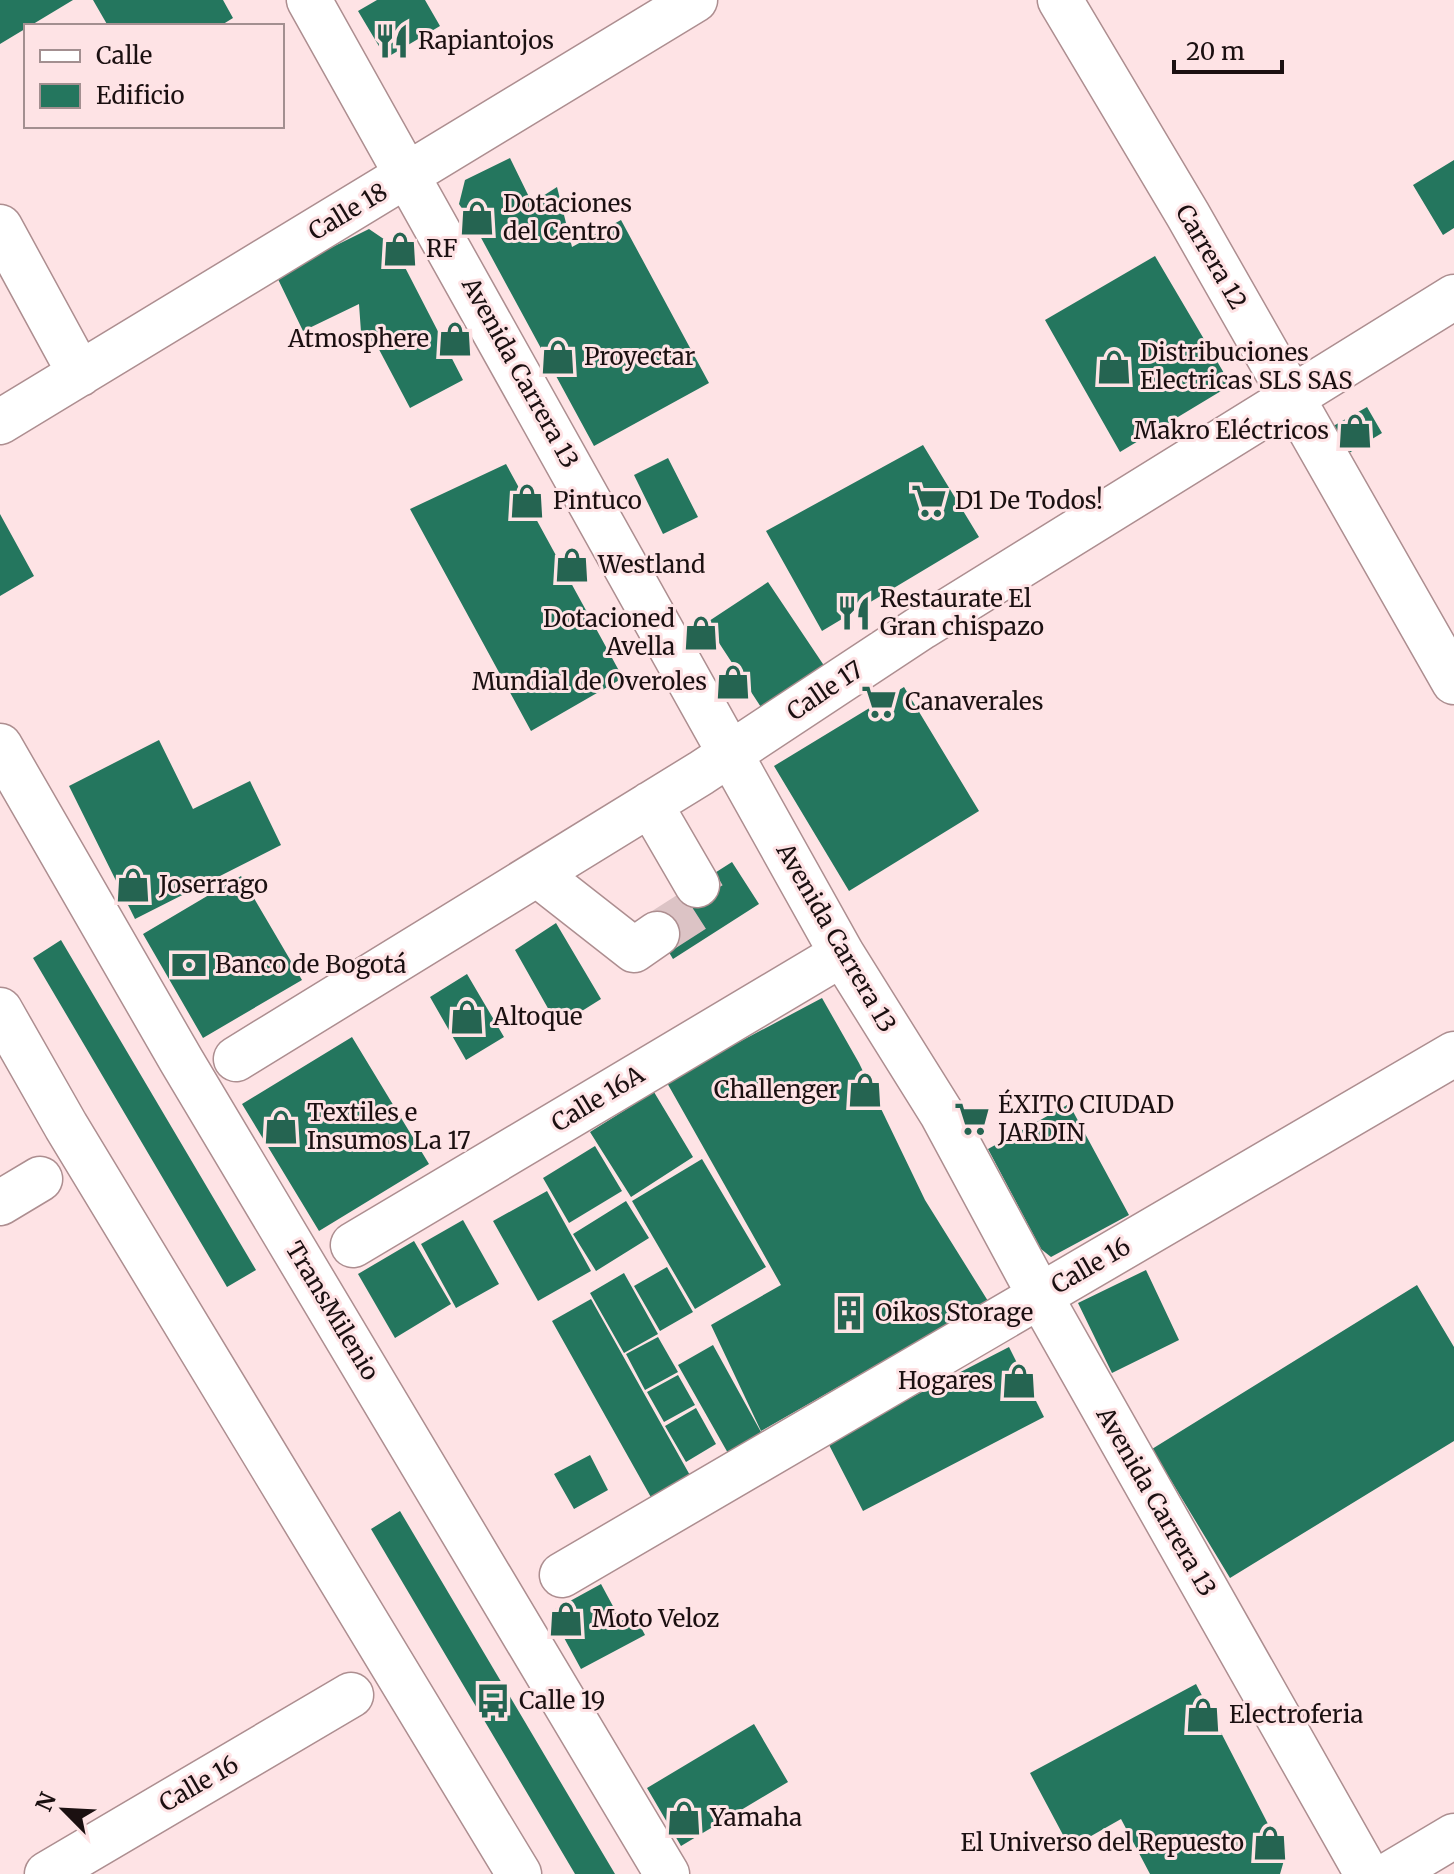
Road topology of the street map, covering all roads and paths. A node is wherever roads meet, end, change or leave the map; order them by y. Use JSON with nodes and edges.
{"nodes":[{"id":1,"x":309,"y":0,"type":"edge"},
{"id":2,"x":695,"y":0,"type":"edge"},
{"id":3,"x":1060,"y":0,"type":"edge"},
{"id":4,"x":409,"y":174,"type":"junction"},
{"id":5,"x":0,"y":227,"type":"edge"},
{"id":6,"x":1454,"y":297,"type":"edge"},
{"id":7,"x":80,"y":374,"type":"junction"},
{"id":8,"x":1291,"y":398,"type":"junction"},
{"id":9,"x":0,"y":422,"type":"edge"},
{"id":10,"x":1454,"y":682,"type":"edge"},
{"id":11,"x":0,"y":746,"type":"edge"},
{"id":12,"x":732,"y":753,"type":"junction"},
{"id":13,"x":650,"y":804,"type":"junction"},
{"id":14,"x":537,"y":874,"type":"junction"},
{"id":15,"x":697,"y":885,"type":"tunnel mouth"},
{"id":16,"x":657,"y":934,"type":"tunnel mouth"},
{"id":17,"x":842,"y":954,"type":"junction"},
{"id":18,"x":0,"y":1010,"type":"edge"},
{"id":19,"x":1454,"y":1054,"type":"edge"},
{"id":20,"x":236,"y":1059,"type":"dead end"},
{"id":21,"x":40,"y":1179,"type":"dead end"},
{"id":22,"x":0,"y":1203,"type":"edge"},
{"id":23,"x":353,"y":1245,"type":"dead end"},
{"id":24,"x":1040,"y":1296,"type":"junction"},
{"id":25,"x":562,"y":1575,"type":"dead end"},
{"id":26,"x":351,"y":1695,"type":"dead end"},
{"id":27,"x":1454,"y":1836,"type":"edge"},
{"id":28,"x":47,"y":1874,"type":"edge"},
{"id":29,"x":519,"y":1874,"type":"edge"},
{"id":30,"x":667,"y":1874,"type":"edge"},
{"id":31,"x":1367,"y":1874,"type":"edge"},
{"id":32,"x":1390,"y":1874,"type":"edge"}],
"edges":[{"from":1,"to":4,"type":"street","name":"Avenida Carrera 13"},
{"from":2,"to":4,"type":"street","name":"Calle 18"},
{"from":3,"to":8,"type":"street","name":"Carrera 12"},
{"from":4,"to":7,"type":"street","name":"Calle 18"},
{"from":4,"to":12,"type":"street","name":"Avenida Carrera 13"},
{"from":5,"to":7,"type":"street"},
{"from":6,"to":8,"type":"street","name":"Calle 17"},
{"from":7,"to":9,"type":"street","name":"Calle 18"},
{"from":8,"to":10,"type":"street","name":"Carrera 12"},
{"from":8,"to":12,"type":"street","name":"Calle 17"},
{"from":11,"to":30,"type":"street","name":"TransMilenio"},
{"from":12,"to":13,"type":"street","name":"Calle 17"},
{"from":12,"to":17,"type":"street","name":"Avenida Carrera 13"},
{"from":13,"to":14,"type":"street","name":"Calle 17"},
{"from":13,"to":15,"type":"street"},
{"from":14,"to":16,"type":"street"},
{"from":14,"to":20,"type":"street","name":"Calle 17"},
{"from":17,"to":23,"type":"street","name":"Calle 16A"},
{"from":17,"to":24,"type":"street","name":"Avenida Carrera 13"},
{"from":18,"to":29,"type":"street"},
{"from":19,"to":24,"type":"street","name":"Calle 16"},
{"from":21,"to":22,"type":"street"},
{"from":24,"to":25,"type":"street","name":"Calle 16"},
{"from":24,"to":31,"type":"street","name":"Avenida Carrera 13"},
{"from":26,"to":28,"type":"street","name":"Calle 16"},
{"from":27,"to":32,"type":"street"}]}
